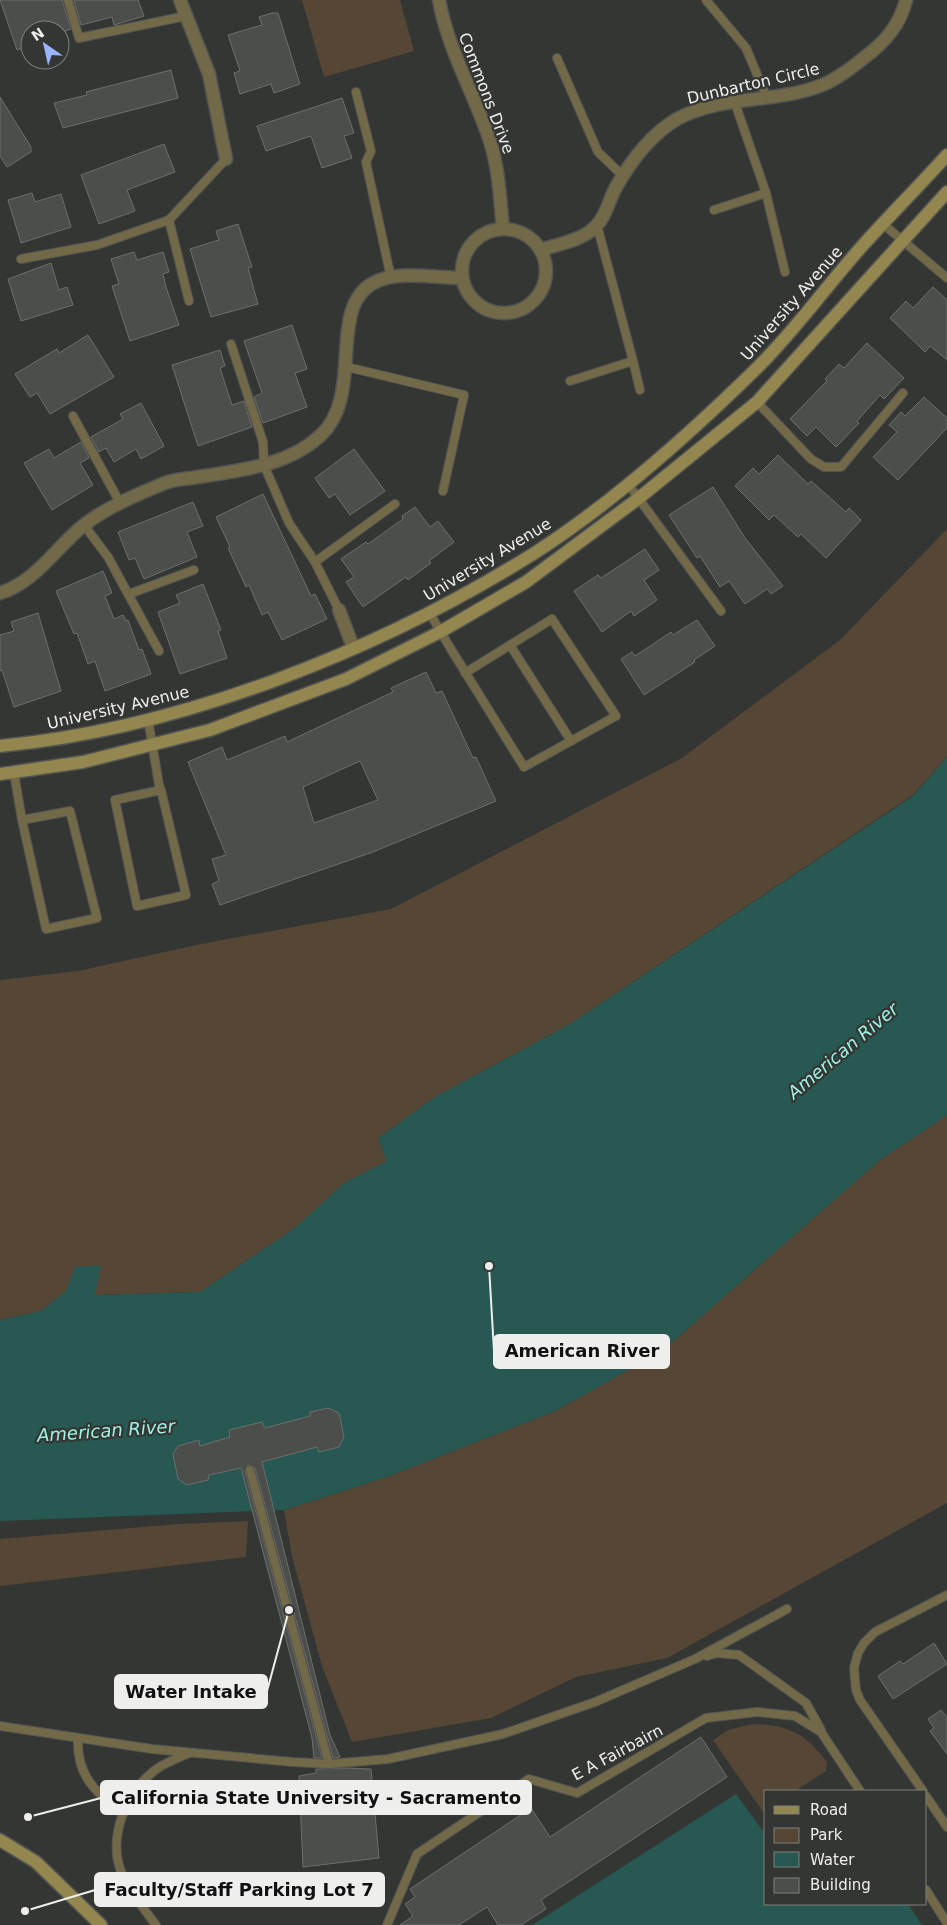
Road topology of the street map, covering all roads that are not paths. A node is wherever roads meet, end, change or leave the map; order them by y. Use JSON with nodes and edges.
{"nodes":[{"id":1,"x":68,"y":0,"type":"edge"},
{"id":2,"x":180,"y":0,"type":"edge"},
{"id":3,"x":438,"y":0,"type":"edge"},
{"id":4,"x":706,"y":0,"type":"edge"},
{"id":5,"x":906,"y":0,"type":"edge"},
{"id":6,"x":186,"y":16,"type":"junction"},
{"id":7,"x":557,"y":58,"type":"dead end"},
{"id":8,"x":356,"y":92,"type":"dead end"},
{"id":9,"x":767,"y":98,"type":"junction"},
{"id":10,"x":734,"y":103,"type":"junction"},
{"id":11,"x":947,"y":155,"type":"edge"},
{"id":12,"x":226,"y":160,"type":"joint"},
{"id":13,"x":623,"y":176,"type":"junction"},
{"id":14,"x":947,"y":192,"type":"edge"},
{"id":15,"x":766,"y":193,"type":"junction"},
{"id":16,"x":714,"y":210,"type":"dead end"},
{"id":17,"x":169,"y":220,"type":"junction"},
{"id":18,"x":883,"y":224,"type":"junction"},
{"id":19,"x":598,"y":225,"type":"junction"},
{"id":20,"x":503,"y":229,"type":"junction"},
{"id":21,"x":903,"y":242,"type":"junction"},
{"id":22,"x":541,"y":250,"type":"junction"},
{"id":23,"x":22,"y":259,"type":"dead end"},
{"id":24,"x":785,"y":272,"type":"dead end"},
{"id":25,"x":391,"y":278,"type":"junction"},
{"id":26,"x":462,"y":278,"type":"junction"},
{"id":27,"x":947,"y":278,"type":"edge"},
{"id":28,"x":189,"y":301,"type":"dead end"},
{"id":29,"x":231,"y":344,"type":"dead end"},
{"id":30,"x":633,"y":361,"type":"junction"},
{"id":31,"x":347,"y":366,"type":"junction"},
{"id":32,"x":570,"y":380,"type":"dead end"},
{"id":33,"x":640,"y":390,"type":"dead end"},
{"id":34,"x":903,"y":393,"type":"dead end"},
{"id":35,"x":757,"y":402,"type":"junction"},
{"id":36,"x":73,"y":416,"type":"dead end"},
{"id":37,"x":264,"y":466,"type":"junction"},
{"id":38,"x":628,"y":484,"type":"junction"},
{"id":39,"x":443,"y":491,"type":"dead end"},
{"id":40,"x":639,"y":498,"type":"junction"},
{"id":41,"x":120,"y":503,"type":"junction"},
{"id":42,"x":395,"y":504,"type":"dead end"},
{"id":43,"x":84,"y":525,"type":"junction"},
{"id":44,"x":315,"y":562,"type":"junction"},
{"id":45,"x":194,"y":570,"type":"dead end"},
{"id":46,"x":0,"y":593,"type":"edge"},
{"id":47,"x":129,"y":594,"type":"junction"},
{"id":48,"x":339,"y":610,"type":"joint"},
{"id":49,"x":721,"y":611,"type":"dead end"},
{"id":50,"x":429,"y":612,"type":"junction"},
{"id":51,"x":440,"y":632,"type":"junction"},
{"id":52,"x":510,"y":645,"type":"junction"},
{"id":53,"x":353,"y":647,"type":"junction"},
{"id":54,"x":159,"y":651,"type":"dead end"},
{"id":55,"x":465,"y":673,"type":"junction"},
{"id":56,"x":148,"y":719,"type":"junction"},
{"id":57,"x":571,"y":741,"type":"junction"},
{"id":58,"x":0,"y":746,"type":"edge"},
{"id":59,"x":153,"y":746,"type":"junction"},
{"id":60,"x":14,"y":773,"type":"junction"},
{"id":61,"x":0,"y":774,"type":"edge"},
{"id":62,"x":161,"y":790,"type":"junction"},
{"id":63,"x":22,"y":820,"type":"junction"},
{"id":64,"x":250,"y":1470,"type":"dead end"},
{"id":65,"x":947,"y":1595,"type":"edge"},
{"id":66,"x":787,"y":1609,"type":"dead end"},
{"id":67,"x":695,"y":1659,"type":"junction"},
{"id":68,"x":0,"y":1726,"type":"edge"},
{"id":69,"x":821,"y":1732,"type":"junction"},
{"id":70,"x":78,"y":1738,"type":"junction"},
{"id":71,"x":190,"y":1753,"type":"junction"},
{"id":72,"x":329,"y":1764,"type":"junction"},
{"id":73,"x":859,"y":1790,"type":"edge"},
{"id":74,"x":922,"y":1790,"type":"edge"},
{"id":75,"x":927,"y":1797,"type":"edge"},
{"id":76,"x":123,"y":1814,"type":"junction"},
{"id":77,"x":947,"y":1827,"type":"edge"},
{"id":78,"x":0,"y":1840,"type":"edge"},
{"id":79,"x":927,"y":1892,"type":"edge"},
{"id":80,"x":947,"y":1923,"type":"edge"},
{"id":81,"x":101,"y":1925,"type":"edge"},
{"id":82,"x":156,"y":1925,"type":"edge"},
{"id":83,"x":387,"y":1925,"type":"edge"}],
"edges":[{"from":1,"to":6,"type":"lane"},
{"from":2,"to":6,"type":"street"},
{"from":3,"to":20,"type":"street","name":"Commons Drive"},
{"from":4,"to":9,"type":"lane"},
{"from":5,"to":9,"type":"street","name":"Dunbarton Circle"},
{"from":6,"to":12,"type":"street"},
{"from":7,"to":13,"type":"lane"},
{"from":8,"to":25,"type":"lane"},
{"from":9,"to":10,"type":"street","name":"Dunbarton Circle"},
{"from":10,"to":13,"type":"street","name":"Dunbarton Circle"},
{"from":10,"to":15,"type":"lane"},
{"from":11,"to":18,"type":"street","name":"University Avenue"},
{"from":12,"to":17,"type":"lane"},
{"from":13,"to":19,"type":"street","name":"Dunbarton Circle"},
{"from":14,"to":21,"type":"street"},
{"from":15,"to":16,"type":"lane"},
{"from":15,"to":24,"type":"lane"},
{"from":17,"to":23,"type":"lane"},
{"from":17,"to":28,"type":"lane"},
{"from":18,"to":21,"type":"lane"},
{"from":18,"to":38,"type":"street","name":"University Avenue"},
{"from":19,"to":22,"type":"street"},
{"from":19,"to":30,"type":"lane"},
{"from":20,"to":22,"type":"street"},
{"from":20,"to":26,"type":"street"},
{"from":21,"to":27,"type":"lane"},
{"from":21,"to":35,"type":"street"},
{"from":22,"to":26,"type":"street"},
{"from":25,"to":26,"type":"street"},
{"from":25,"to":31,"type":"street"},
{"from":29,"to":37,"type":"lane"},
{"from":30,"to":32,"type":"lane"},
{"from":30,"to":33,"type":"lane"},
{"from":31,"to":37,"type":"street"},
{"from":31,"to":39,"type":"lane"},
{"from":34,"to":35,"type":"lane"},
{"from":35,"to":40,"type":"street"},
{"from":36,"to":41,"type":"lane"},
{"from":37,"to":41,"type":"street"},
{"from":37,"to":44,"type":"lane"},
{"from":38,"to":40,"type":"lane"},
{"from":38,"to":50,"type":"street","name":"University Avenue"},
{"from":40,"to":49,"type":"lane"},
{"from":40,"to":51,"type":"street"},
{"from":41,"to":43,"type":"street"},
{"from":42,"to":44,"type":"lane"},
{"from":43,"to":46,"type":"street"},
{"from":43,"to":47,"type":"lane"},
{"from":44,"to":48,"type":"lane"},
{"from":45,"to":47,"type":"lane"},
{"from":47,"to":54,"type":"lane"},
{"from":48,"to":53,"type":"street"},
{"from":50,"to":51,"type":"lane"},
{"from":50,"to":53,"type":"street","name":"University Avenue"},
{"from":51,"to":55,"type":"lane"},
{"from":51,"to":59,"type":"street"},
{"from":52,"to":55,"type":"lane"},
{"from":52,"to":57,"type":"lane"},
{"from":52,"to":57,"type":"lane"},
{"from":53,"to":56,"type":"street","name":"University Avenue"},
{"from":55,"to":57,"type":"lane"},
{"from":56,"to":58,"type":"street","name":"University Avenue"},
{"from":56,"to":59,"type":"lane"},
{"from":59,"to":60,"type":"street"},
{"from":59,"to":62,"type":"lane"},
{"from":60,"to":61,"type":"street"},
{"from":60,"to":63,"type":"lane"},
{"from":62,"to":62,"type":"lane"},
{"from":63,"to":63,"type":"lane"},
{"from":64,"to":72,"type":"lane"},
{"from":65,"to":74,"type":"lane"},
{"from":66,"to":67,"type":"lane"},
{"from":67,"to":69,"type":"lane"},
{"from":67,"to":72,"type":"lane"},
{"from":68,"to":70,"type":"lane"},
{"from":69,"to":73,"type":"lane","name":"E A Fairbairn"},
{"from":69,"to":83,"type":"lane","name":"E A Fairbairn"},
{"from":70,"to":71,"type":"lane"},
{"from":70,"to":76,"type":"lane"},
{"from":71,"to":72,"type":"lane"},
{"from":71,"to":76,"type":"lane"},
{"from":75,"to":77,"type":"lane"},
{"from":76,"to":82,"type":"lane"},
{"from":78,"to":81,"type":"street"},
{"from":79,"to":80,"type":"lane"}]}
